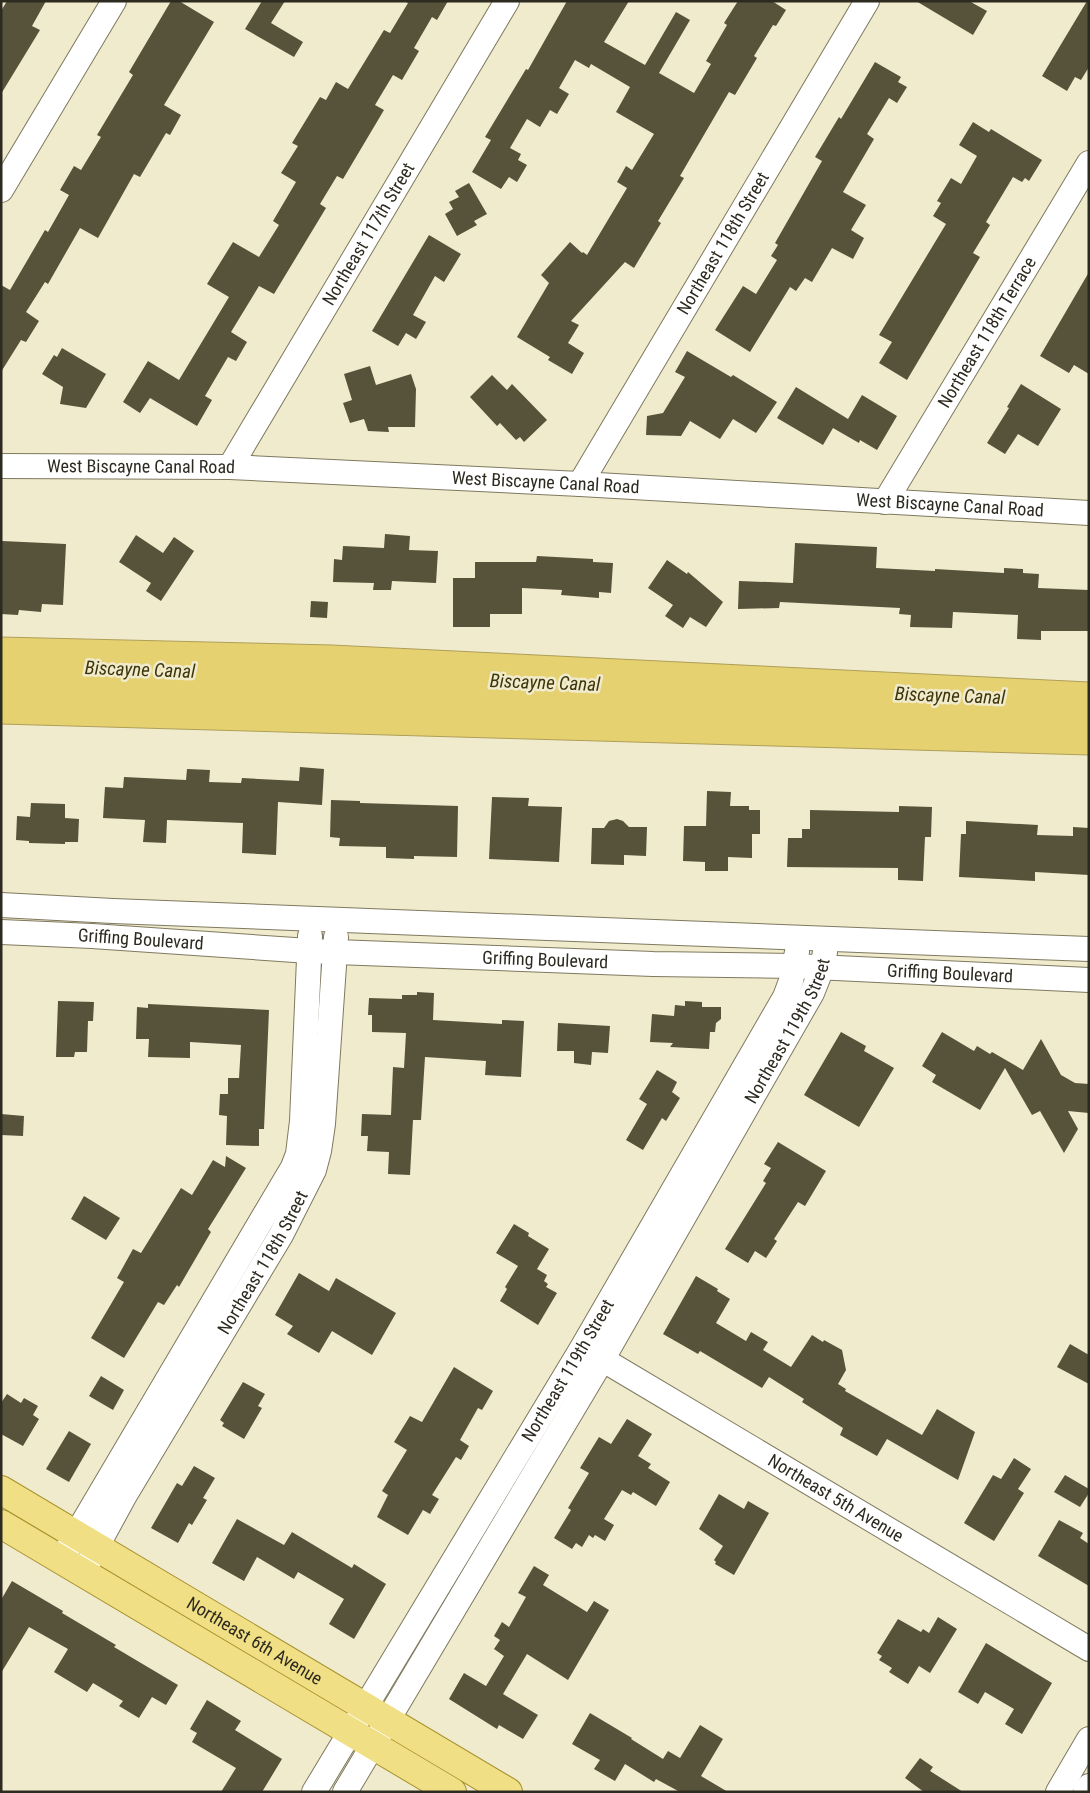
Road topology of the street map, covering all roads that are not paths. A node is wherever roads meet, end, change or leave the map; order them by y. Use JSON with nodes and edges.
{"nodes":[{"id":1,"x":114,"y":1,"type":"edge"},
{"id":2,"x":507,"y":1,"type":"edge"},
{"id":3,"x":867,"y":1,"type":"edge"},
{"id":4,"x":1089,"y":163,"type":"edge"},
{"id":5,"x":1,"y":190,"type":"edge"},
{"id":6,"x":1,"y":466,"type":"edge"},
{"id":7,"x":230,"y":467,"type":"junction"},
{"id":8,"x":580,"y":484,"type":"junction"},
{"id":9,"x":885,"y":502,"type":"junction"},
{"id":10,"x":1089,"y":513,"type":"edge"},
{"id":11,"x":1,"y":905,"type":"edge"},
{"id":12,"x":310,"y":918,"type":"junction"},
{"id":13,"x":336,"y":919,"type":"junction"},
{"id":14,"x":1,"y":932,"type":"edge"},
{"id":15,"x":801,"y":938,"type":"junction"},
{"id":16,"x":827,"y":939,"type":"junction"},
{"id":17,"x":1089,"y":949,"type":"edge"},
{"id":18,"x":309,"y":951,"type":"junction"},
{"id":19,"x":335,"y":952,"type":"junction"},
{"id":20,"x":794,"y":966,"type":"junction"},
{"id":21,"x":822,"y":968,"type":"junction"},
{"id":22,"x":1089,"y":980,"type":"edge"},
{"id":23,"x":582,"y":1348,"type":"junction"},
{"id":24,"x":602,"y":1360,"type":"junction"},
{"id":25,"x":1,"y":1490,"type":"edge"},
{"id":26,"x":1,"y":1524,"type":"edge"},
{"id":27,"x":87,"y":1541,"type":"junction"},
{"id":28,"x":72,"y":1566,"type":"junction"},
{"id":29,"x":1089,"y":1649,"type":"edge"},
{"id":30,"x":377,"y":1713,"type":"junction"},
{"id":31,"x":350,"y":1731,"type":"junction"},
{"id":32,"x":1089,"y":1739,"type":"edge"},
{"id":33,"x":373,"y":1745,"type":"junction"},
{"id":34,"x":1089,"y":1786,"type":"edge"},
{"id":35,"x":314,"y":1792,"type":"edge"},
{"id":36,"x":345,"y":1792,"type":"edge"},
{"id":37,"x":452,"y":1792,"type":"edge"},
{"id":38,"x":508,"y":1792,"type":"edge"},
{"id":39,"x":1058,"y":1792,"type":"edge"},
{"id":40,"x":1085,"y":1792,"type":"edge"}],
"edges":[{"from":1,"to":5,"type":"street"},
{"from":2,"to":7,"type":"street","name":"Northeast 117th Street"},
{"from":3,"to":8,"type":"street","name":"Northeast 118th Street"},
{"from":4,"to":9,"type":"street","name":"Northeast 118th Terrace"},
{"from":6,"to":7,"type":"street","name":"West Biscayne Canal Road"},
{"from":7,"to":8,"type":"street","name":"West Biscayne Canal Road"},
{"from":8,"to":9,"type":"street","name":"West Biscayne Canal Road"},
{"from":9,"to":10,"type":"street","name":"West Biscayne Canal Road"},
{"from":11,"to":12,"type":"street","name":"Griffing Boulevard"},
{"from":12,"to":13,"type":"street","name":"Griffing Boulevard"},
{"from":12,"to":18,"type":"street","name":"Northeast 118th Street"},
{"from":13,"to":15,"type":"street","name":"Griffing Boulevard"},
{"from":13,"to":19,"type":"street","name":"Northeast 118th Street"},
{"from":14,"to":18,"type":"street","name":"Griffing Boulevard"},
{"from":15,"to":16,"type":"street","name":"Griffing Boulevard"},
{"from":15,"to":20,"type":"street","name":"Northeast 119th Street"},
{"from":16,"to":17,"type":"street","name":"Griffing Boulevard"},
{"from":16,"to":21,"type":"street","name":"Northeast 119th Street"},
{"from":18,"to":19,"type":"street","name":"Griffing Boulevard"},
{"from":18,"to":27,"type":"street","name":"Northeast 118th Street"},
{"from":19,"to":20,"type":"street","name":"Griffing Boulevard"},
{"from":19,"to":27,"type":"street","name":"Northeast 118th Street"},
{"from":20,"to":21,"type":"street","name":"Griffing Boulevard"},
{"from":20,"to":23,"type":"street","name":"Northeast 119th Street"},
{"from":21,"to":22,"type":"street","name":"Griffing Boulevard"},
{"from":21,"to":24,"type":"street","name":"Northeast 119th Street"},
{"from":23,"to":24,"type":"street","name":"Northeast 5th Avenue"},
{"from":23,"to":30,"type":"street","name":"Northeast 119th Street"},
{"from":24,"to":29,"type":"street","name":"Northeast 5th Avenue"},
{"from":24,"to":30,"type":"street","name":"Northeast 119th Street"},
{"from":25,"to":27,"type":"main road","name":"Northeast 6th Avenue"},
{"from":26,"to":28,"type":"main road","name":"Northeast 6th Avenue"},
{"from":27,"to":28,"type":"street","name":"Northeast 118th Street"},
{"from":27,"to":30,"type":"main road","name":"Northeast 6th Avenue"},
{"from":28,"to":31,"type":"main road","name":"Northeast 6th Avenue"},
{"from":30,"to":31,"type":"street","name":"Northeast 119th Street"},
{"from":30,"to":33,"type":"street","name":"Northeast 119th Street"},
{"from":30,"to":38,"type":"main road","name":"Northeast 6th Avenue"},
{"from":31,"to":33,"type":"main road","name":"Northeast 6th Avenue"},
{"from":31,"to":35,"type":"street","name":"Northeast 119th Street"},
{"from":32,"to":39,"type":"street"},
{"from":33,"to":36,"type":"street","name":"Northeast 119th Street"},
{"from":33,"to":37,"type":"main road","name":"Northeast 6th Avenue"},
{"from":34,"to":40,"type":"street"}]}
